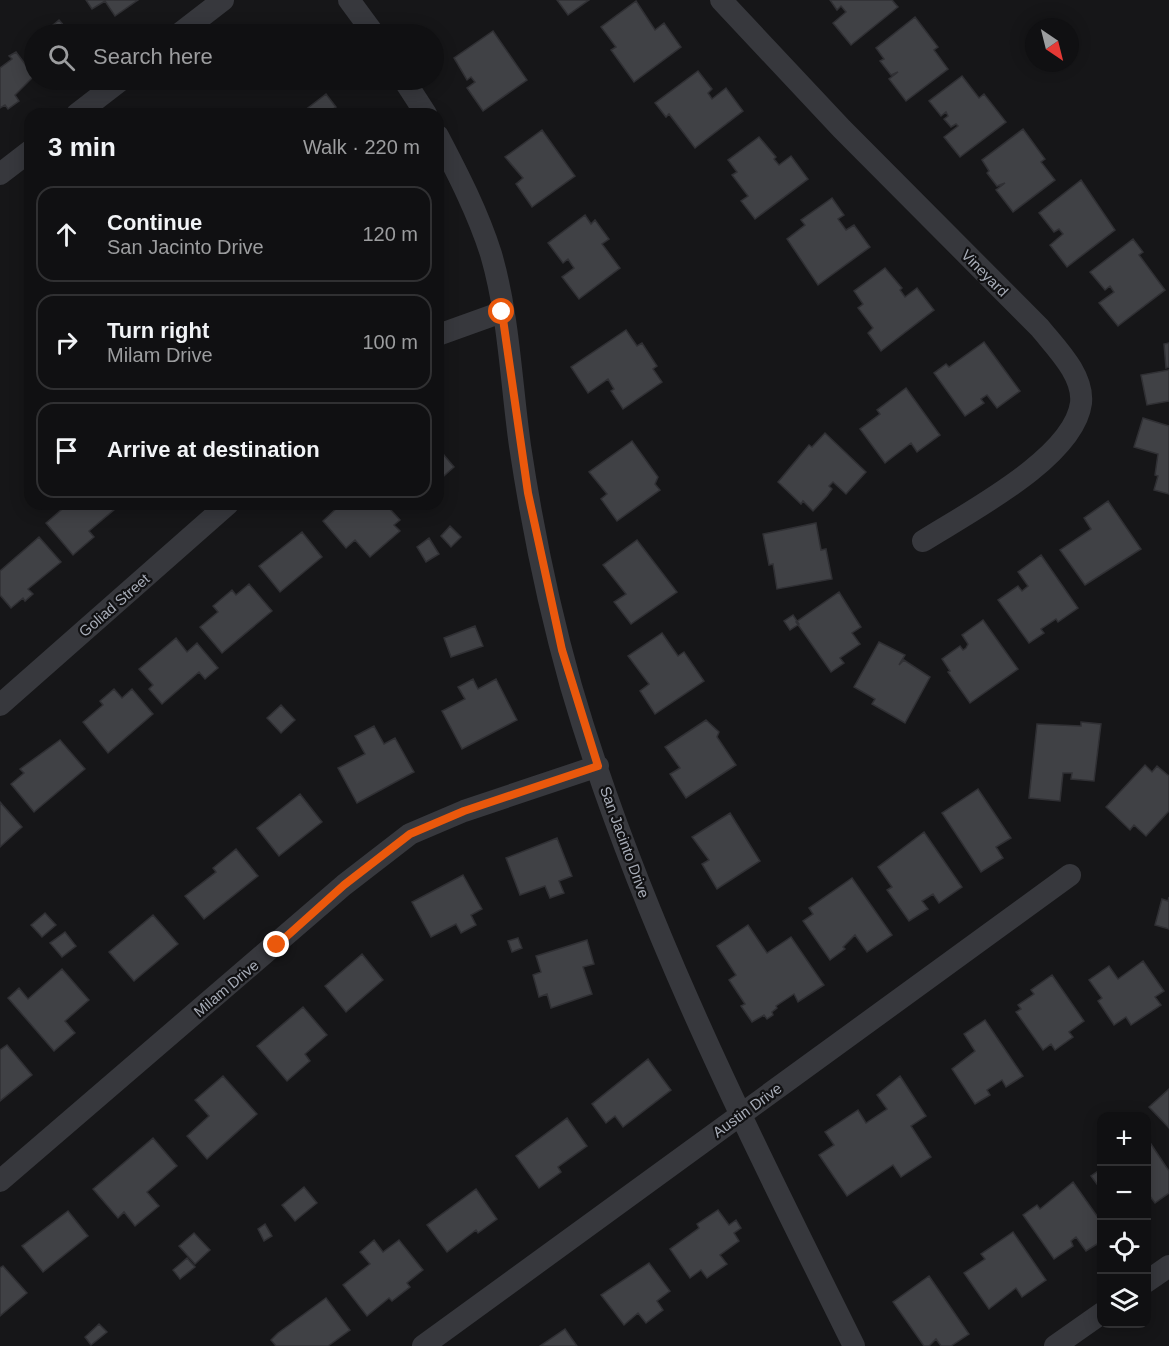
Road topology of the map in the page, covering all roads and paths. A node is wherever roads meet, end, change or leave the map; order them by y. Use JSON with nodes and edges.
{"nodes":[{"id":1,"x":223,"y":0,"type":"edge"},
{"id":2,"x":349,"y":0,"type":"edge"},
{"id":3,"x":721,"y":0,"type":"edge"},
{"id":4,"x":192,"y":24,"type":"edge"},
{"id":5,"x":367,"y":24,"type":"edge"},
{"id":6,"x":108,"y":90,"type":"edge"},
{"id":7,"x":411,"y":90,"type":"edge"},
{"id":8,"x":85,"y":108,"type":"edge"},
{"id":9,"x":422,"y":108,"type":"edge"},
{"id":10,"x":444,"y":149,"type":"edge"},
{"id":11,"x":24,"y":156,"type":"edge"},
{"id":12,"x":0,"y":174,"type":"edge"},
{"id":13,"x":502,"y":312,"type":"junction"},
{"id":14,"x":444,"y":332,"type":"edge"},
{"id":15,"x":221,"y":510,"type":"edge"},
{"id":16,"x":922,"y":541,"type":"dead end"},
{"id":17,"x":0,"y":705,"type":"edge"},
{"id":18,"x":598,"y":766,"type":"junction"},
{"id":19,"x":1070,"y":875,"type":"dead end"},
{"id":20,"x":739,"y":1116,"type":"junction"},
{"id":21,"x":0,"y":1181,"type":"edge"},
{"id":22,"x":1169,"y":1266,"type":"edge"},
{"id":23,"x":1151,"y":1279,"type":"edge"},
{"id":24,"x":1097,"y":1317,"type":"edge"},
{"id":25,"x":423,"y":1346,"type":"edge"},
{"id":26,"x":854,"y":1346,"type":"edge"},
{"id":27,"x":1055,"y":1346,"type":"edge"}],
"edges":[{"from":1,"to":4,"type":"street"},
{"from":2,"to":5,"type":"street"},
{"from":3,"to":16,"type":"street","name":"Vineyard"},
{"from":6,"to":8,"type":"street"},
{"from":7,"to":9,"type":"street"},
{"from":10,"to":13,"type":"street","name":"San Jacinto Drive"},
{"from":11,"to":12,"type":"street"},
{"from":13,"to":14,"type":"street"},
{"from":13,"to":18,"type":"street","name":"San Jacinto Drive"},
{"from":15,"to":17,"type":"street","name":"Goliad Street"},
{"from":18,"to":20,"type":"street","name":"San Jacinto Drive"},
{"from":18,"to":21,"type":"street","name":"Milam Drive"},
{"from":19,"to":20,"type":"street","name":"Austin Drive"},
{"from":20,"to":25,"type":"street","name":"Austin Drive"},
{"from":20,"to":26,"type":"street","name":"San Jacinto Drive"},
{"from":22,"to":23,"type":"street"},
{"from":24,"to":27,"type":"street"}]}
